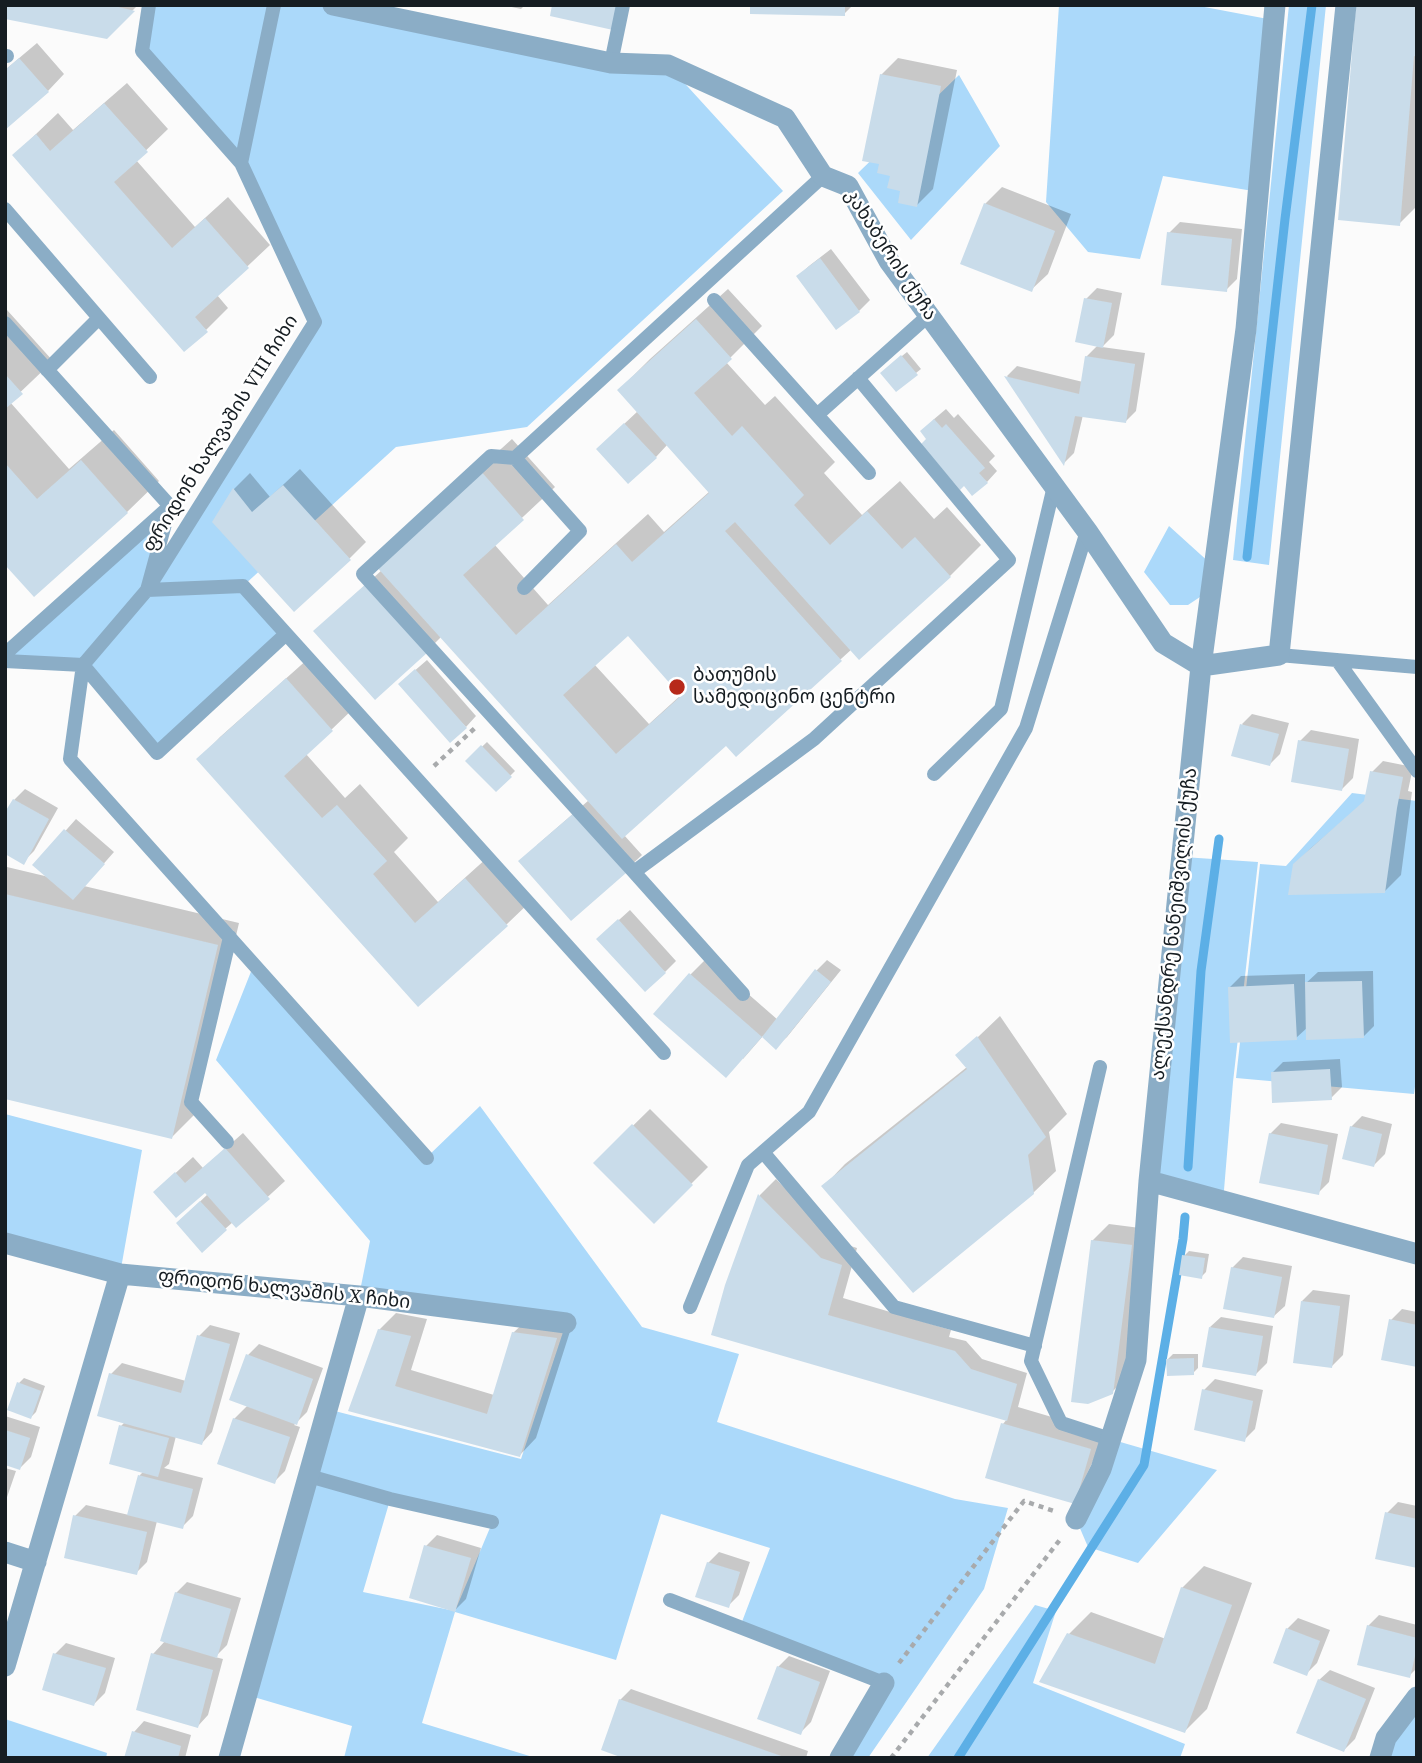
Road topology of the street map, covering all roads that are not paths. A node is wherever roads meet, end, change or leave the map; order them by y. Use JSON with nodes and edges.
{"nodes":[{"id":1,"x":149,"y":5,"type":"edge"},
{"id":2,"x":274,"y":5,"type":"edge"},
{"id":3,"x":333,"y":5,"type":"edge"},
{"id":4,"x":623,"y":5,"type":"edge"},
{"id":5,"x":1275,"y":5,"type":"edge"},
{"id":6,"x":1346,"y":5,"type":"edge"},
{"id":7,"x":611,"y":63,"type":"junction"},
{"id":8,"x":241,"y":163,"type":"junction"},
{"id":9,"x":823,"y":176,"type":"junction"},
{"id":10,"x":5,"y":209,"type":"edge"},
{"id":11,"x":714,"y":300,"type":"dead end"},
{"id":12,"x":929,"y":315,"type":"junction"},
{"id":13,"x":99,"y":318,"type":"junction"},
{"id":14,"x":5,"y":323,"type":"edge"},
{"id":15,"x":47,"y":369,"type":"junction"},
{"id":16,"x":150,"y":377,"type":"dead end"},
{"id":17,"x":858,"y":378,"type":"junction"},
{"id":18,"x":817,"y":415,"type":"junction"},
{"id":19,"x":515,"y":458,"type":"junction"},
{"id":20,"x":869,"y":473,"type":"dead end"},
{"id":21,"x":1054,"y":486,"type":"junction"},
{"id":22,"x":170,"y":506,"type":"junction"},
{"id":23,"x":1087,"y":531,"type":"junction"},
{"id":24,"x":524,"y":588,"type":"dead end"},
{"id":25,"x":147,"y":590,"type":"junction"},
{"id":26,"x":286,"y":634,"type":"junction"},
{"id":27,"x":5,"y":654,"type":"edge"},
{"id":28,"x":1279,"y":655,"type":"junction"},
{"id":29,"x":1337,"y":660,"type":"junction"},
{"id":30,"x":5,"y":661,"type":"edge"},
{"id":31,"x":83,"y":665,"type":"junction"},
{"id":32,"x":1201,"y":666,"type":"junction"},
{"id":33,"x":1417,"y":667,"type":"edge"},
{"id":34,"x":1417,"y":771,"type":"edge"},
{"id":35,"x":934,"y":774,"type":"dead end"},
{"id":36,"x":634,"y":872,"type":"junction"},
{"id":37,"x":230,"y":937,"type":"junction"},
{"id":38,"x":744,"y":994,"type":"dead end"},
{"id":39,"x":664,"y":1053,"type":"dead end"},
{"id":40,"x":1100,"y":1067,"type":"dead end"},
{"id":41,"x":227,"y":1142,"type":"dead end"},
{"id":42,"x":763,"y":1153,"type":"junction"},
{"id":43,"x":427,"y":1158,"type":"dead end"},
{"id":44,"x":1149,"y":1181,"type":"junction"},
{"id":45,"x":5,"y":1243,"type":"edge"},
{"id":46,"x":1417,"y":1254,"type":"edge"},
{"id":47,"x":120,"y":1274,"type":"junction"},
{"id":48,"x":359,"y":1296,"type":"junction"},
{"id":49,"x":690,"y":1307,"type":"dead end"},
{"id":50,"x":566,"y":1323,"type":"dead end"},
{"id":51,"x":1035,"y":1346,"type":"junction"},
{"id":52,"x":1110,"y":1438,"type":"junction"},
{"id":53,"x":309,"y":1476,"type":"junction"},
{"id":54,"x":1076,"y":1519,"type":"road end"},
{"id":55,"x":492,"y":1522,"type":"dead end"},
{"id":56,"x":5,"y":1552,"type":"edge"},
{"id":57,"x":36,"y":1562,"type":"junction"},
{"id":58,"x":670,"y":1600,"type":"dead end"},
{"id":59,"x":5,"y":1666,"type":"edge"},
{"id":60,"x":884,"y":1683,"type":"joint"},
{"id":61,"x":1417,"y":1697,"type":"edge"},
{"id":62,"x":229,"y":1758,"type":"edge"},
{"id":63,"x":840,"y":1758,"type":"edge"},
{"id":64,"x":1380,"y":1758,"type":"edge"}],
"edges":[{"from":1,"to":8,"type":"lane","name":"ფრიდონ ხალვაშის VIII ჩიხი"},
{"from":2,"to":8,"type":"lane"},
{"from":3,"to":7,"type":"street","name":"კახაბერის ქუჩა"},
{"from":4,"to":7,"type":"lane"},
{"from":5,"to":32,"type":"street"},
{"from":6,"to":28,"type":"street"},
{"from":7,"to":9,"type":"street","name":"კახაბერის ქუჩა"},
{"from":8,"to":25,"type":"lane","name":"ფრიდონ ხალვაშის VIII ჩიხი"},
{"from":9,"to":12,"type":"street","name":"კახაბერის ქუჩა"},
{"from":9,"to":19,"type":"lane"},
{"from":10,"to":13,"type":"lane"},
{"from":11,"to":18,"type":"lane"},
{"from":12,"to":17,"type":"lane"},
{"from":12,"to":21,"type":"street","name":"კახაბერის ქუჩა"},
{"from":13,"to":15,"type":"lane"},
{"from":13,"to":16,"type":"lane"},
{"from":14,"to":15,"type":"lane"},
{"from":15,"to":22,"type":"lane"},
{"from":17,"to":18,"type":"lane"},
{"from":17,"to":36,"type":"lane"},
{"from":18,"to":20,"type":"lane"},
{"from":19,"to":24,"type":"lane"},
{"from":19,"to":36,"type":"lane"},
{"from":21,"to":23,"type":"street","name":"კახაბერის ქუჩა"},
{"from":21,"to":35,"type":"lane"},
{"from":22,"to":25,"type":"lane"},
{"from":22,"to":27,"type":"lane"},
{"from":23,"to":32,"type":"street","name":"კახაბერის ქუჩა"},
{"from":23,"to":42,"type":"lane"},
{"from":25,"to":26,"type":"lane"},
{"from":25,"to":31,"type":"lane","name":"ფრიდონ ხალვაშის VIII ჩიხი"},
{"from":26,"to":31,"type":"lane"},
{"from":26,"to":39,"type":"lane"},
{"from":28,"to":29,"type":"lane"},
{"from":28,"to":32,"type":"street"},
{"from":29,"to":33,"type":"lane"},
{"from":29,"to":34,"type":"lane"},
{"from":30,"to":31,"type":"lane"},
{"from":31,"to":37,"type":"lane"},
{"from":32,"to":44,"type":"street","name":"ალექსანდრე ნანეიშვილის ქუჩა"},
{"from":36,"to":38,"type":"lane"},
{"from":37,"to":41,"type":"lane"},
{"from":37,"to":43,"type":"lane"},
{"from":40,"to":51,"type":"lane"},
{"from":42,"to":49,"type":"lane"},
{"from":42,"to":51,"type":"lane"},
{"from":44,"to":46,"type":"street"},
{"from":44,"to":52,"type":"street","name":"ალექსანდრე ნანეიშვილის ქუჩა"},
{"from":45,"to":47,"type":"street","name":"ფრიდონ ხალვაშის X ჩიხი"},
{"from":47,"to":48,"type":"street","name":"ფრიდონ ხალვაშის X ჩიხი"},
{"from":47,"to":57,"type":"street"},
{"from":48,"to":50,"type":"street","name":"ფრიდონ ხალვაშის X ჩიხი"},
{"from":48,"to":53,"type":"street"},
{"from":51,"to":52,"type":"lane"},
{"from":52,"to":54,"type":"street","name":"ალექსანდრე ნანეიშვილის ქუჩა"},
{"from":53,"to":55,"type":"lane"},
{"from":53,"to":62,"type":"street"},
{"from":56,"to":57,"type":"street"},
{"from":57,"to":59,"type":"street"},
{"from":58,"to":60,"type":"lane"},
{"from":60,"to":63,"type":"street"},
{"from":61,"to":64,"type":"street"}]}
